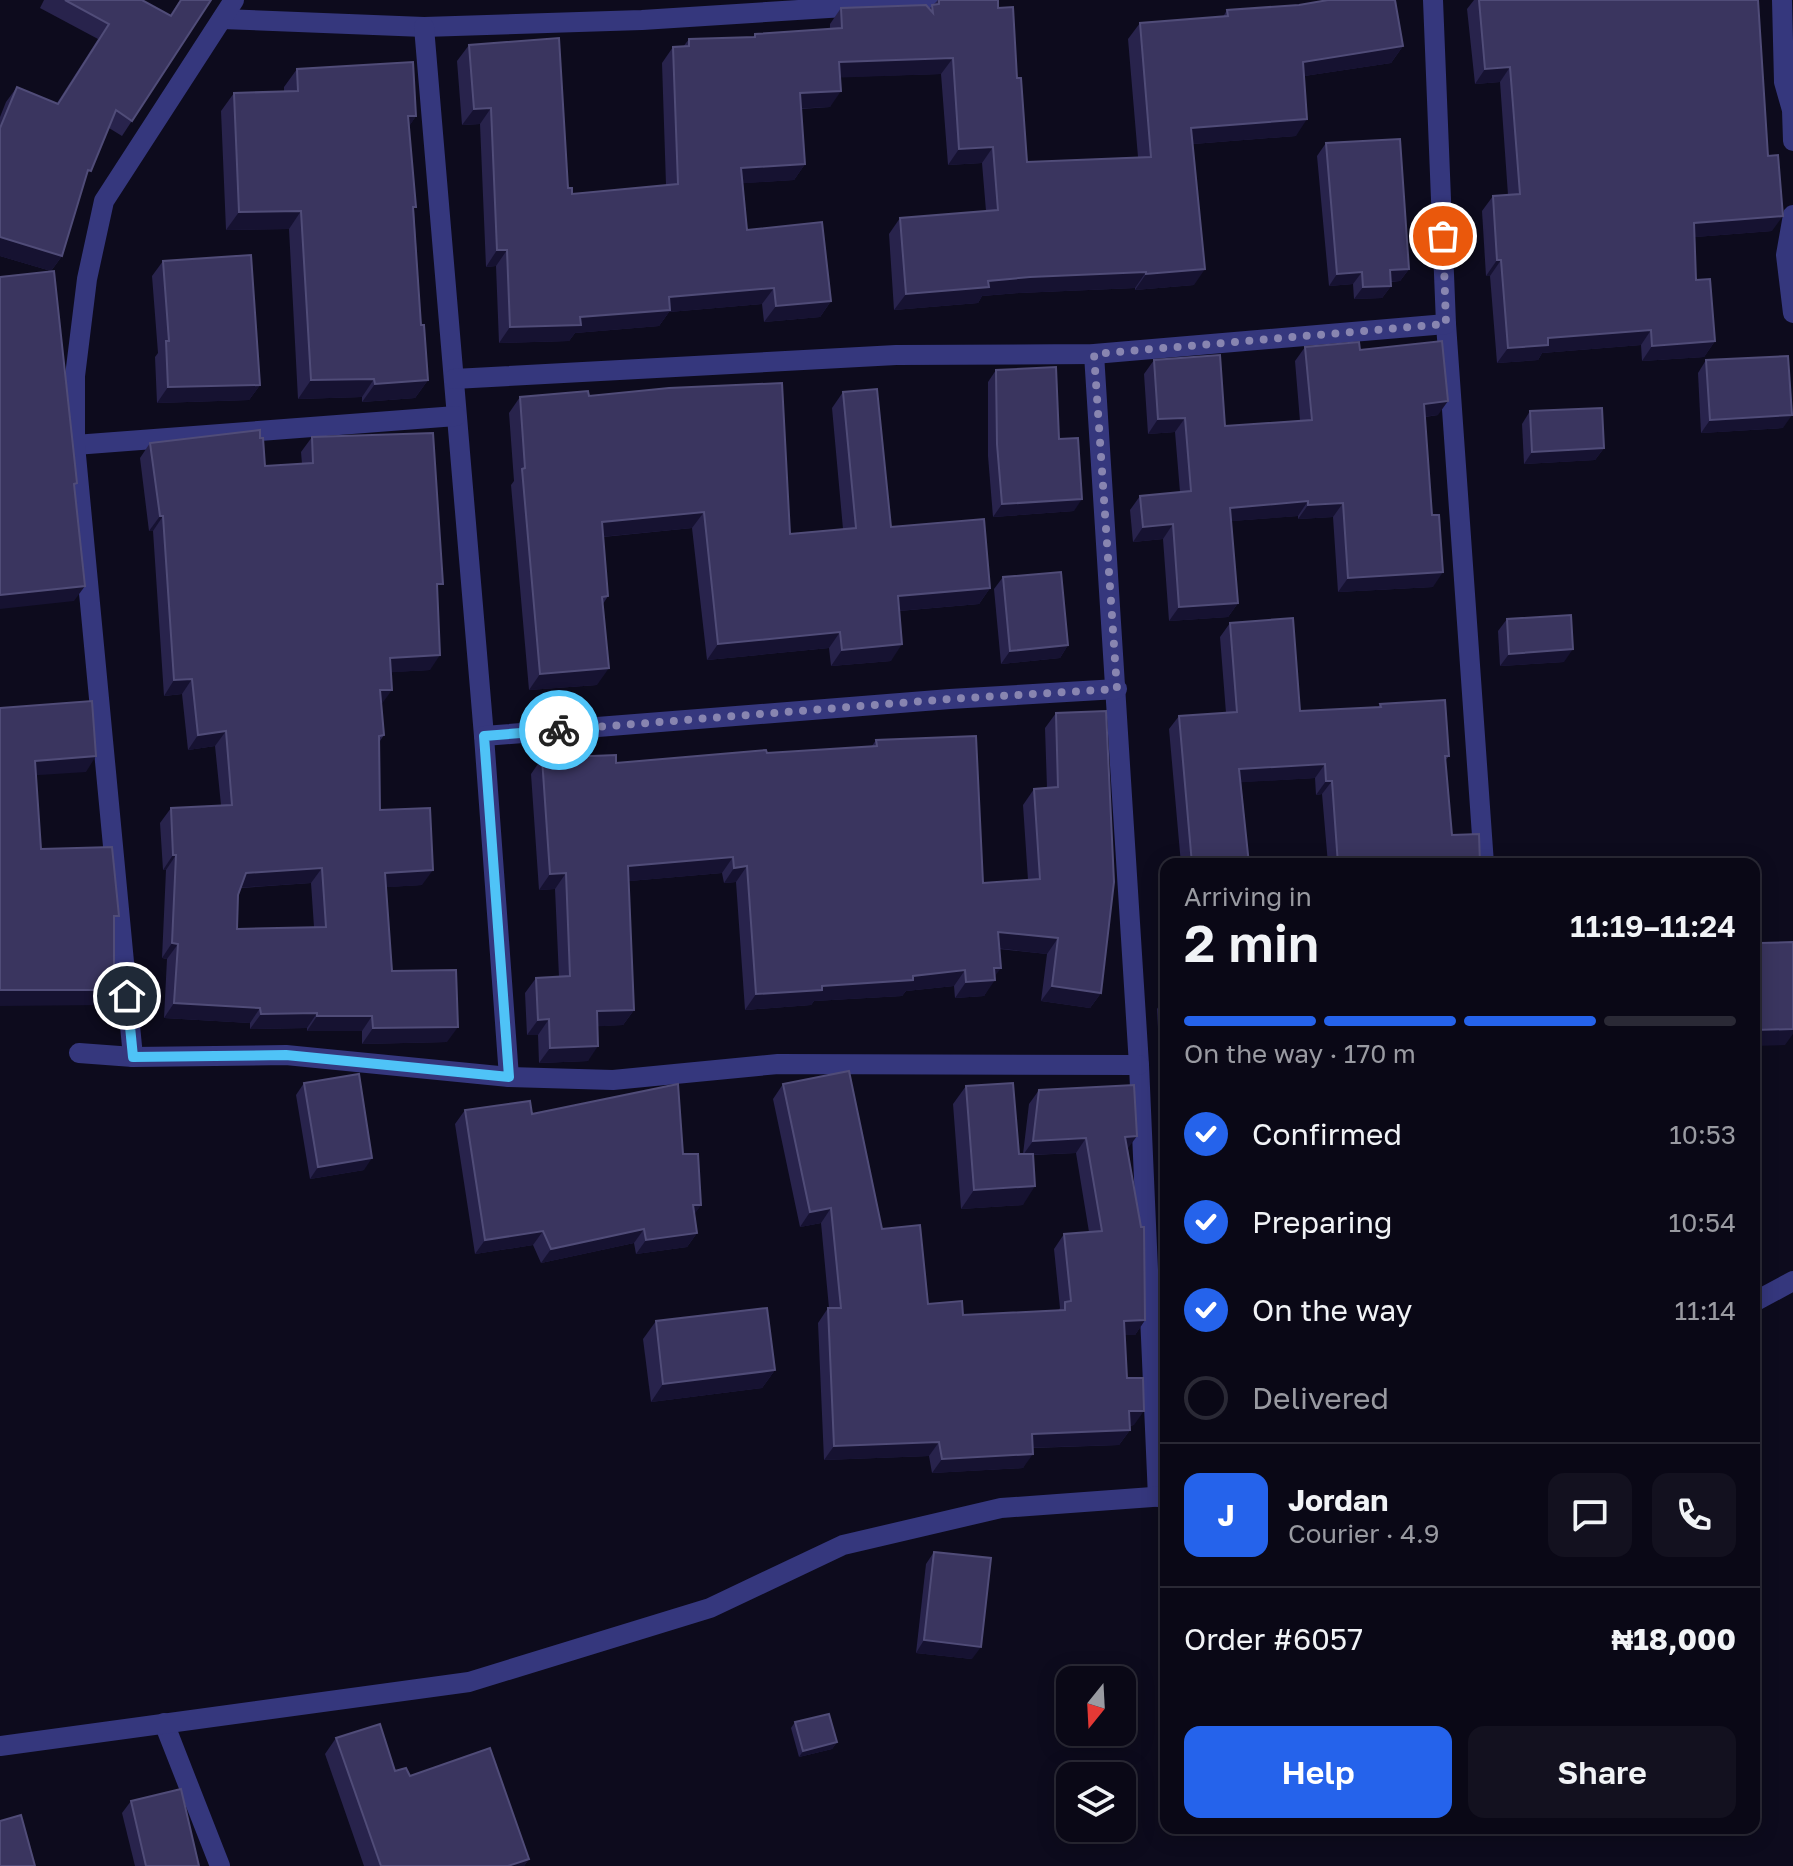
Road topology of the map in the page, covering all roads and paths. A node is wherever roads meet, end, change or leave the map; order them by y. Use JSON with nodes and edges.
{"nodes":[{"id":1,"x":234,"y":0,"type":"edge"},
{"id":2,"x":955,"y":0,"type":"edge"},
{"id":3,"x":1433,"y":0,"type":"edge"},
{"id":4,"x":1782,"y":0,"type":"edge"},
{"id":5,"x":876,"y":2,"type":"edge"},
{"id":6,"x":222,"y":19,"type":"junction"},
{"id":7,"x":424,"y":27,"type":"junction"},
{"id":8,"x":1793,"y":141,"type":"edge"},
{"id":9,"x":1793,"y":215,"type":"edge"},
{"id":10,"x":1793,"y":313,"type":"edge"},
{"id":11,"x":1446,"y":324,"type":"junction"},
{"id":12,"x":1094,"y":354,"type":"junction"},
{"id":13,"x":454,"y":379,"type":"junction"},
{"id":14,"x":456,"y":416,"type":"junction"},
{"id":15,"x":75,"y":445,"type":"junction"},
{"id":16,"x":1117,"y":689,"type":"junction"},
{"id":17,"x":484,"y":736,"type":"junction"},
{"id":18,"x":1484,"y":858,"type":"edge"},
{"id":19,"x":79,"y":1053,"type":"dead end"},
{"id":20,"x":133,"y":1057,"type":"junction"},
{"id":21,"x":1139,"y":1065,"type":"junction"},
{"id":22,"x":509,"y":1077,"type":"junction"},
{"id":23,"x":1793,"y":1281,"type":"edge"},
{"id":24,"x":1760,"y":1299,"type":"edge"},
{"id":25,"x":1160,"y":1459,"type":"edge"},
{"id":26,"x":1160,"y":1496,"type":"edge"},
{"id":27,"x":164,"y":1723,"type":"junction"},
{"id":28,"x":0,"y":1746,"type":"edge"},
{"id":29,"x":220,"y":1866,"type":"edge"}],
"edges":[{"from":1,"to":6,"type":"street"},
{"from":2,"to":5,"type":"street"},
{"from":3,"to":11,"type":"street"},
{"from":4,"to":8,"type":"street"},
{"from":5,"to":7,"type":"street"},
{"from":6,"to":7,"type":"street"},
{"from":6,"to":15,"type":"street"},
{"from":7,"to":13,"type":"street"},
{"from":9,"to":10,"type":"street"},
{"from":11,"to":12,"type":"street"},
{"from":11,"to":18,"type":"street"},
{"from":12,"to":13,"type":"street"},
{"from":12,"to":16,"type":"street"},
{"from":13,"to":14,"type":"street"},
{"from":14,"to":15,"type":"street"},
{"from":14,"to":17,"type":"street"},
{"from":15,"to":20,"type":"street"},
{"from":16,"to":17,"type":"street"},
{"from":16,"to":21,"type":"street"},
{"from":17,"to":22,"type":"street"},
{"from":19,"to":20,"type":"street"},
{"from":20,"to":22,"type":"street"},
{"from":21,"to":22,"type":"street"},
{"from":21,"to":25,"type":"street"},
{"from":23,"to":24,"type":"street"},
{"from":26,"to":27,"type":"street"},
{"from":27,"to":28,"type":"street"},
{"from":27,"to":29,"type":"street"}]}
